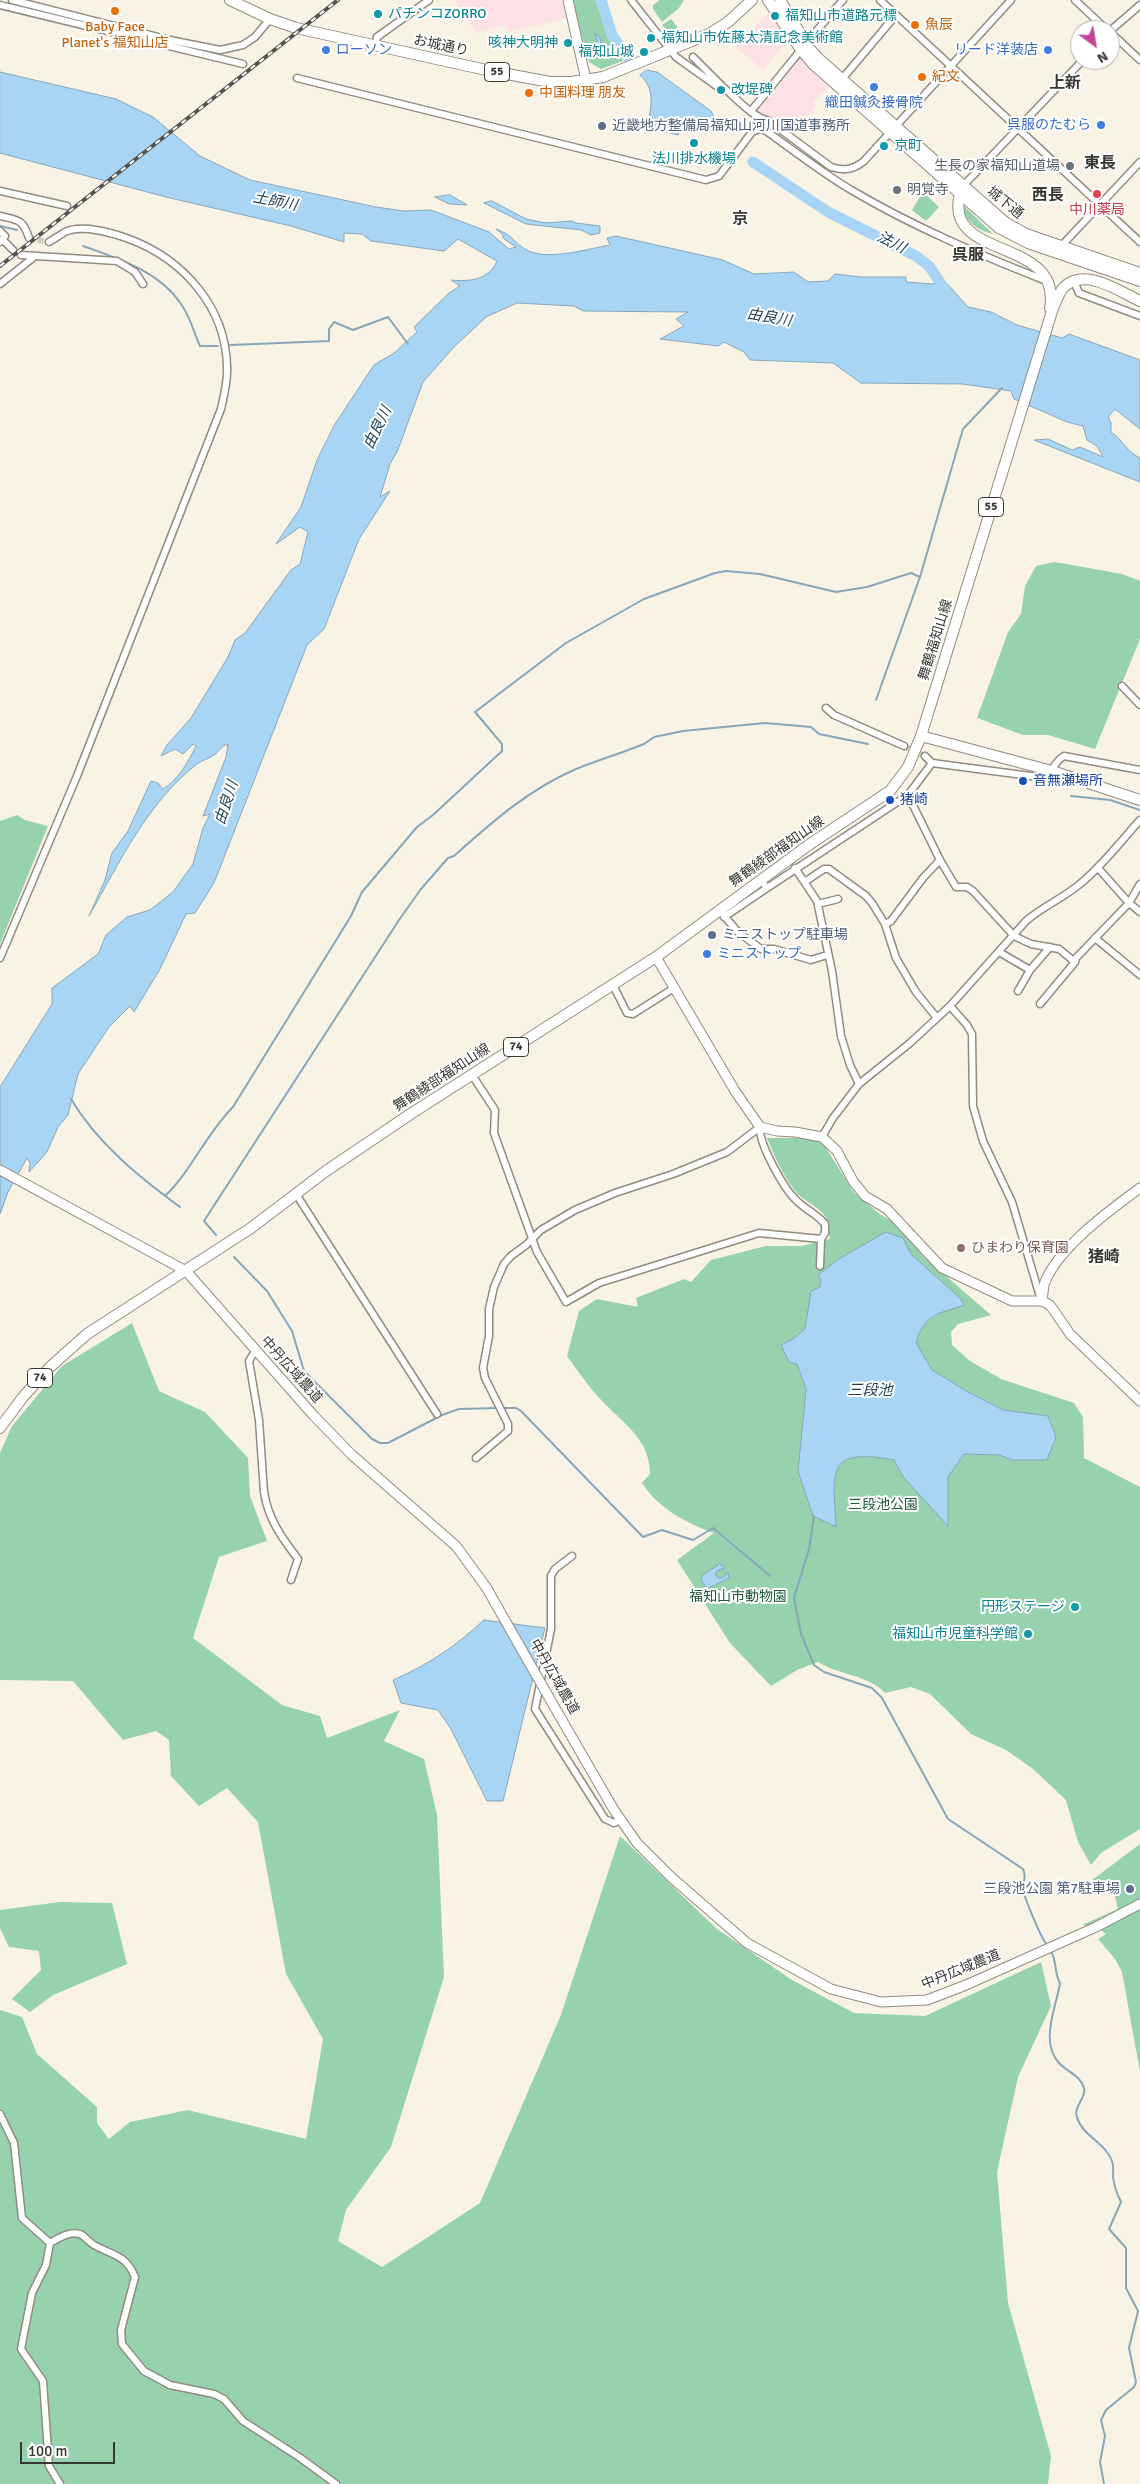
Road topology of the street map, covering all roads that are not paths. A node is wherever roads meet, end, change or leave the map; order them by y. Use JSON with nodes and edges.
{"nodes":[{"id":1,"x":13,"y":0,"type":"edge"},
{"id":2,"x":230,"y":0,"type":"edge"},
{"id":3,"x":429,"y":0,"type":"edge"},
{"id":4,"x":568,"y":0,"type":"edge"},
{"id":5,"x":631,"y":0,"type":"edge"},
{"id":6,"x":752,"y":0,"type":"edge"},
{"id":7,"x":768,"y":0,"type":"edge"},
{"id":8,"x":775,"y":0,"type":"edge"},
{"id":9,"x":780,"y":0,"type":"edge"},
{"id":10,"x":843,"y":0,"type":"edge"},
{"id":11,"x":880,"y":0,"type":"edge"},
{"id":12,"x":1011,"y":0,"type":"edge"},
{"id":13,"x":1080,"y":2,"type":"edge"},
{"id":14,"x":38,"y":3,"type":"edge"},
{"id":15,"x":0,"y":5,"type":"edge"},
{"id":16,"x":1140,"y":5,"type":"edge"},
{"id":17,"x":896,"y":15,"type":"junction"},
{"id":18,"x":270,"y":19,"type":"junction"},
{"id":19,"x":1098,"y":20,"type":"edge"},
{"id":20,"x":1120,"y":22,"type":"edge"},
{"id":21,"x":1120,"y":41,"type":"edge"},
{"id":22,"x":376,"y":45,"type":"junction"},
{"id":23,"x":803,"y":46,"type":"junction"},
{"id":24,"x":671,"y":51,"type":"junction"},
{"id":25,"x":693,"y":58,"type":"dead end"},
{"id":26,"x":1140,"y":60,"type":"edge"},
{"id":27,"x":243,"y":64,"type":"dead end"},
{"id":28,"x":950,"y":66,"type":"junction"},
{"id":29,"x":1073,"y":70,"type":"edge"},
{"id":30,"x":297,"y":78,"type":"dead end"},
{"id":31,"x":842,"y":79,"type":"junction"},
{"id":32,"x":586,"y":80,"type":"junction"},
{"id":33,"x":723,"y":87,"type":"junction"},
{"id":34,"x":751,"y":111,"type":"junction"},
{"id":35,"x":762,"y":119,"type":"junction"},
{"id":36,"x":762,"y":128,"type":"junction"},
{"id":37,"x":893,"y":128,"type":"junction"},
{"id":38,"x":1016,"y":129,"type":"junction"},
{"id":39,"x":1140,"y":162,"type":"edge"},
{"id":40,"x":961,"y":190,"type":"junction"},
{"id":41,"x":0,"y":191,"type":"edge"},
{"id":42,"x":1099,"y":205,"type":"junction"},
{"id":43,"x":67,"y":206,"type":"dead end"},
{"id":44,"x":0,"y":216,"type":"edge"},
{"id":45,"x":0,"y":231,"type":"edge"},
{"id":46,"x":29,"y":238,"type":"tunnel mouth"},
{"id":47,"x":1,"y":241,"type":"edge"},
{"id":48,"x":49,"y":242,"type":"tunnel mouth"},
{"id":49,"x":1140,"y":242,"type":"edge"},
{"id":50,"x":13,"y":250,"type":"dead end"},
{"id":51,"x":1061,"y":250,"type":"junction"},
{"id":52,"x":21,"y":255,"type":"dead end"},
{"id":53,"x":34,"y":258,"type":"junction"},
{"id":54,"x":1140,"y":273,"type":"edge"},
{"id":55,"x":1074,"y":281,"type":"junction"},
{"id":56,"x":1140,"y":282,"type":"edge"},
{"id":57,"x":0,"y":284,"type":"edge"},
{"id":58,"x":143,"y":284,"type":"dead end"},
{"id":59,"x":1052,"y":285,"type":"junction"},
{"id":60,"x":1140,"y":301,"type":"edge"},
{"id":61,"x":1140,"y":316,"type":"edge"},
{"id":62,"x":1122,"y":686,"type":"dead end"},
{"id":63,"x":1140,"y":705,"type":"edge"},
{"id":64,"x":826,"y":708,"type":"dead end"},
{"id":65,"x":921,"y":736,"type":"junction"},
{"id":66,"x":904,"y":746,"type":"tunnel mouth"},
{"id":67,"x":925,"y":756,"type":"tunnel mouth"},
{"id":68,"x":932,"y":763,"type":"junction"},
{"id":69,"x":1140,"y":770,"type":"edge"},
{"id":70,"x":1052,"y":771,"type":"junction"},
{"id":71,"x":908,"y":795,"type":"junction"},
{"id":72,"x":1140,"y":800,"type":"edge"},
{"id":73,"x":1140,"y":820,"type":"edge"},
{"id":74,"x":940,"y":860,"type":"junction"},
{"id":75,"x":795,"y":868,"type":"junction"},
{"id":76,"x":1098,"y":868,"type":"junction"},
{"id":77,"x":806,"y":881,"type":"junction"},
{"id":78,"x":764,"y":884,"type":"junction"},
{"id":79,"x":1140,"y":884,"type":"edge"},
{"id":80,"x":838,"y":899,"type":"dead end"},
{"id":81,"x":1129,"y":903,"type":"junction"},
{"id":82,"x":818,"y":904,"type":"junction"},
{"id":83,"x":1140,"y":912,"type":"edge"},
{"id":84,"x":722,"y":914,"type":"junction"},
{"id":85,"x":885,"y":924,"type":"junction"},
{"id":86,"x":1014,"y":936,"type":"junction"},
{"id":87,"x":1094,"y":938,"type":"junction"},
{"id":88,"x":1050,"y":947,"type":"junction"},
{"id":89,"x":999,"y":952,"type":"junction"},
{"id":90,"x":827,"y":955,"type":"junction"},
{"id":91,"x":656,"y":957,"type":"junction"},
{"id":92,"x":0,"y":958,"type":"edge"},
{"id":93,"x":1075,"y":962,"type":"junction"},
{"id":94,"x":1030,"y":970,"type":"junction"},
{"id":95,"x":1140,"y":975,"type":"edge"},
{"id":96,"x":612,"y":985,"type":"junction"},
{"id":97,"x":674,"y":988,"type":"junction"},
{"id":98,"x":1018,"y":991,"type":"dead end"},
{"id":99,"x":1040,"y":1004,"type":"dead end"},
{"id":100,"x":950,"y":1006,"type":"junction"},
{"id":101,"x":937,"y":1018,"type":"junction"},
{"id":102,"x":472,"y":1075,"type":"junction"},
{"id":103,"x":859,"y":1084,"type":"junction"},
{"id":104,"x":760,"y":1126,"type":"junction"},
{"id":105,"x":822,"y":1137,"type":"junction"},
{"id":106,"x":0,"y":1170,"type":"edge"},
{"id":107,"x":1140,"y":1188,"type":"edge"},
{"id":108,"x":296,"y":1194,"type":"junction"},
{"id":109,"x":533,"y":1238,"type":"junction"},
{"id":110,"x":821,"y":1239,"type":"junction"},
{"id":111,"x":820,"y":1266,"type":"dead end"},
{"id":112,"x":186,"y":1271,"type":"junction"},
{"id":113,"x":1042,"y":1301,"type":"junction"},
{"id":114,"x":255,"y":1351,"type":"junction"},
{"id":115,"x":1140,"y":1401,"type":"edge"},
{"id":116,"x":437,"y":1414,"type":"dead end"},
{"id":117,"x":0,"y":1428,"type":"edge"},
{"id":118,"x":476,"y":1458,"type":"dead end"},
{"id":119,"x":572,"y":1556,"type":"dead end"},
{"id":120,"x":292,"y":1580,"type":"dead end"},
{"id":121,"x":620,"y":1820,"type":"junction"},
{"id":122,"x":1140,"y":1904,"type":"edge"},
{"id":123,"x":0,"y":2114,"type":"edge"},
{"id":124,"x":50,"y":2243,"type":"junction"},
{"id":125,"x":60,"y":2484,"type":"edge"},
{"id":126,"x":336,"y":2484,"type":"edge"}],
"edges":[{"from":1,"to":14,"type":"street"},
{"from":2,"to":18,"type":"main road","name":"お城通り","number":"55"},
{"from":3,"to":22,"type":"street"},
{"from":4,"to":32,"type":"street"},
{"from":5,"to":24,"type":"street"},
{"from":6,"to":24,"type":"main road","name":"お城通り","number":"55"},
{"from":7,"to":23,"type":"main road","name":"城下通"},
{"from":8,"to":23,"type":"main road","name":"城下通"},
{"from":9,"to":23,"type":"main road","name":"城下通"},
{"from":10,"to":23,"type":"street"},
{"from":11,"to":17,"type":"street"},
{"from":12,"to":28,"type":"street"},
{"from":13,"to":19,"type":"street"},
{"from":14,"to":18,"type":"street"},
{"from":15,"to":27,"type":"street"},
{"from":16,"to":20,"type":"street"},
{"from":17,"to":28,"type":"street"},
{"from":17,"to":31,"type":"street"},
{"from":18,"to":22,"type":"main road","name":"お城通り","number":"55"},
{"from":21,"to":26,"type":"street"},
{"from":22,"to":32,"type":"main road","name":"お城通り","number":"55"},
{"from":23,"to":31,"type":"main road","name":"城下通"},
{"from":23,"to":34,"type":"street"},
{"from":23,"to":37,"type":"main road","name":"城下通"},
{"from":24,"to":32,"type":"main road","name":"お城通り","number":"55"},
{"from":24,"to":33,"type":"street"},
{"from":25,"to":33,"type":"street"},
{"from":28,"to":37,"type":"street"},
{"from":28,"to":38,"type":"street"},
{"from":29,"to":38,"type":"street"},
{"from":30,"to":36,"type":"street"},
{"from":31,"to":37,"type":"main road","name":"城下通"},
{"from":33,"to":34,"type":"street"},
{"from":34,"to":35,"type":"street"},
{"from":35,"to":36,"type":"street"},
{"from":35,"to":37,"type":"street"},
{"from":36,"to":59,"type":"street"},
{"from":37,"to":40,"type":"main road","name":"城下通"},
{"from":38,"to":40,"type":"street"},
{"from":38,"to":42,"type":"street"},
{"from":39,"to":42,"type":"street"},
{"from":40,"to":51,"type":"main road","name":"城下通"},
{"from":40,"to":59,"type":"main road"},
{"from":41,"to":43,"type":"street"},
{"from":42,"to":49,"type":"street"},
{"from":42,"to":51,"type":"street"},
{"from":44,"to":46,"type":"street"},
{"from":45,"to":47,"type":"street"},
{"from":47,"to":50,"type":"street"},
{"from":48,"to":92,"type":"street"},
{"from":51,"to":54,"type":"main road","name":"城下通"},
{"from":51,"to":56,"type":"main road","name":"城下通"},
{"from":52,"to":53,"type":"street"},
{"from":53,"to":57,"type":"street"},
{"from":53,"to":58,"type":"street"},
{"from":55,"to":59,"type":"main road"},
{"from":55,"to":60,"type":"main road"},
{"from":55,"to":61,"type":"street"},
{"from":59,"to":65,"type":"main road","name":"舞鶴福知山線","number":"55"},
{"from":62,"to":63,"type":"street"},
{"from":64,"to":66,"type":"street"},
{"from":65,"to":70,"type":"main road"},
{"from":65,"to":78,"type":"main road","name":"舞鶴綾部福知山線","number":"74"},
{"from":67,"to":68,"type":"street"},
{"from":68,"to":70,"type":"street"},
{"from":68,"to":71,"type":"street"},
{"from":69,"to":70,"type":"street"},
{"from":70,"to":72,"type":"main road"},
{"from":71,"to":74,"type":"street"},
{"from":71,"to":75,"type":"street"},
{"from":73,"to":76,"type":"street"},
{"from":74,"to":85,"type":"street"},
{"from":74,"to":86,"type":"street"},
{"from":75,"to":77,"type":"street"},
{"from":75,"to":78,"type":"street"},
{"from":76,"to":81,"type":"street"},
{"from":76,"to":86,"type":"street"},
{"from":77,"to":82,"type":"street"},
{"from":77,"to":85,"type":"street"},
{"from":78,"to":84,"type":"main road","name":"舞鶴綾部福知山線","number":"74"},
{"from":79,"to":81,"type":"street"},
{"from":80,"to":82,"type":"street"},
{"from":81,"to":83,"type":"street"},
{"from":81,"to":87,"type":"street"},
{"from":82,"to":90,"type":"street"},
{"from":84,"to":90,"type":"street"},
{"from":84,"to":91,"type":"main road","name":"舞鶴綾部福知山線","number":"74"},
{"from":85,"to":101,"type":"street"},
{"from":86,"to":88,"type":"street"},
{"from":86,"to":89,"type":"street"},
{"from":87,"to":93,"type":"street"},
{"from":87,"to":95,"type":"street"},
{"from":88,"to":93,"type":"street"},
{"from":88,"to":94,"type":"street"},
{"from":89,"to":94,"type":"street"},
{"from":89,"to":100,"type":"street"},
{"from":90,"to":103,"type":"street"},
{"from":91,"to":96,"type":"main road","name":"舞鶴綾部福知山線","number":"74"},
{"from":91,"to":97,"type":"street"},
{"from":93,"to":99,"type":"street"},
{"from":94,"to":98,"type":"street"},
{"from":96,"to":97,"type":"street"},
{"from":96,"to":102,"type":"main road","name":"舞鶴綾部福知山線","number":"74"},
{"from":97,"to":104,"type":"street"},
{"from":100,"to":101,"type":"street"},
{"from":100,"to":113,"type":"street"},
{"from":101,"to":103,"type":"street"},
{"from":102,"to":108,"type":"main road","name":"舞鶴綾部福知山線","number":"74"},
{"from":102,"to":109,"type":"street"},
{"from":103,"to":105,"type":"street"},
{"from":104,"to":105,"type":"street"},
{"from":104,"to":109,"type":"street"},
{"from":104,"to":110,"type":"street"},
{"from":105,"to":113,"type":"street"},
{"from":106,"to":112,"type":"street","name":"中丹広域農道"},
{"from":107,"to":113,"type":"street"},
{"from":108,"to":112,"type":"main road","name":"舞鶴綾部福知山線","number":"74"},
{"from":108,"to":116,"type":"street"},
{"from":109,"to":110,"type":"street"},
{"from":109,"to":118,"type":"street"},
{"from":110,"to":111,"type":"street"},
{"from":112,"to":114,"type":"street","name":"中丹広域農道"},
{"from":112,"to":117,"type":"main road","name":"舞鶴綾部福知山線","number":"74"},
{"from":113,"to":115,"type":"street"},
{"from":114,"to":120,"type":"street"},
{"from":114,"to":121,"type":"street","name":"中丹広域農道","bridge":true},
{"from":119,"to":121,"type":"street"},
{"from":121,"to":122,"type":"street","name":"中丹広域農道"},
{"from":123,"to":124,"type":"street"},
{"from":124,"to":125,"type":"street"},
{"from":124,"to":126,"type":"street"}]}
